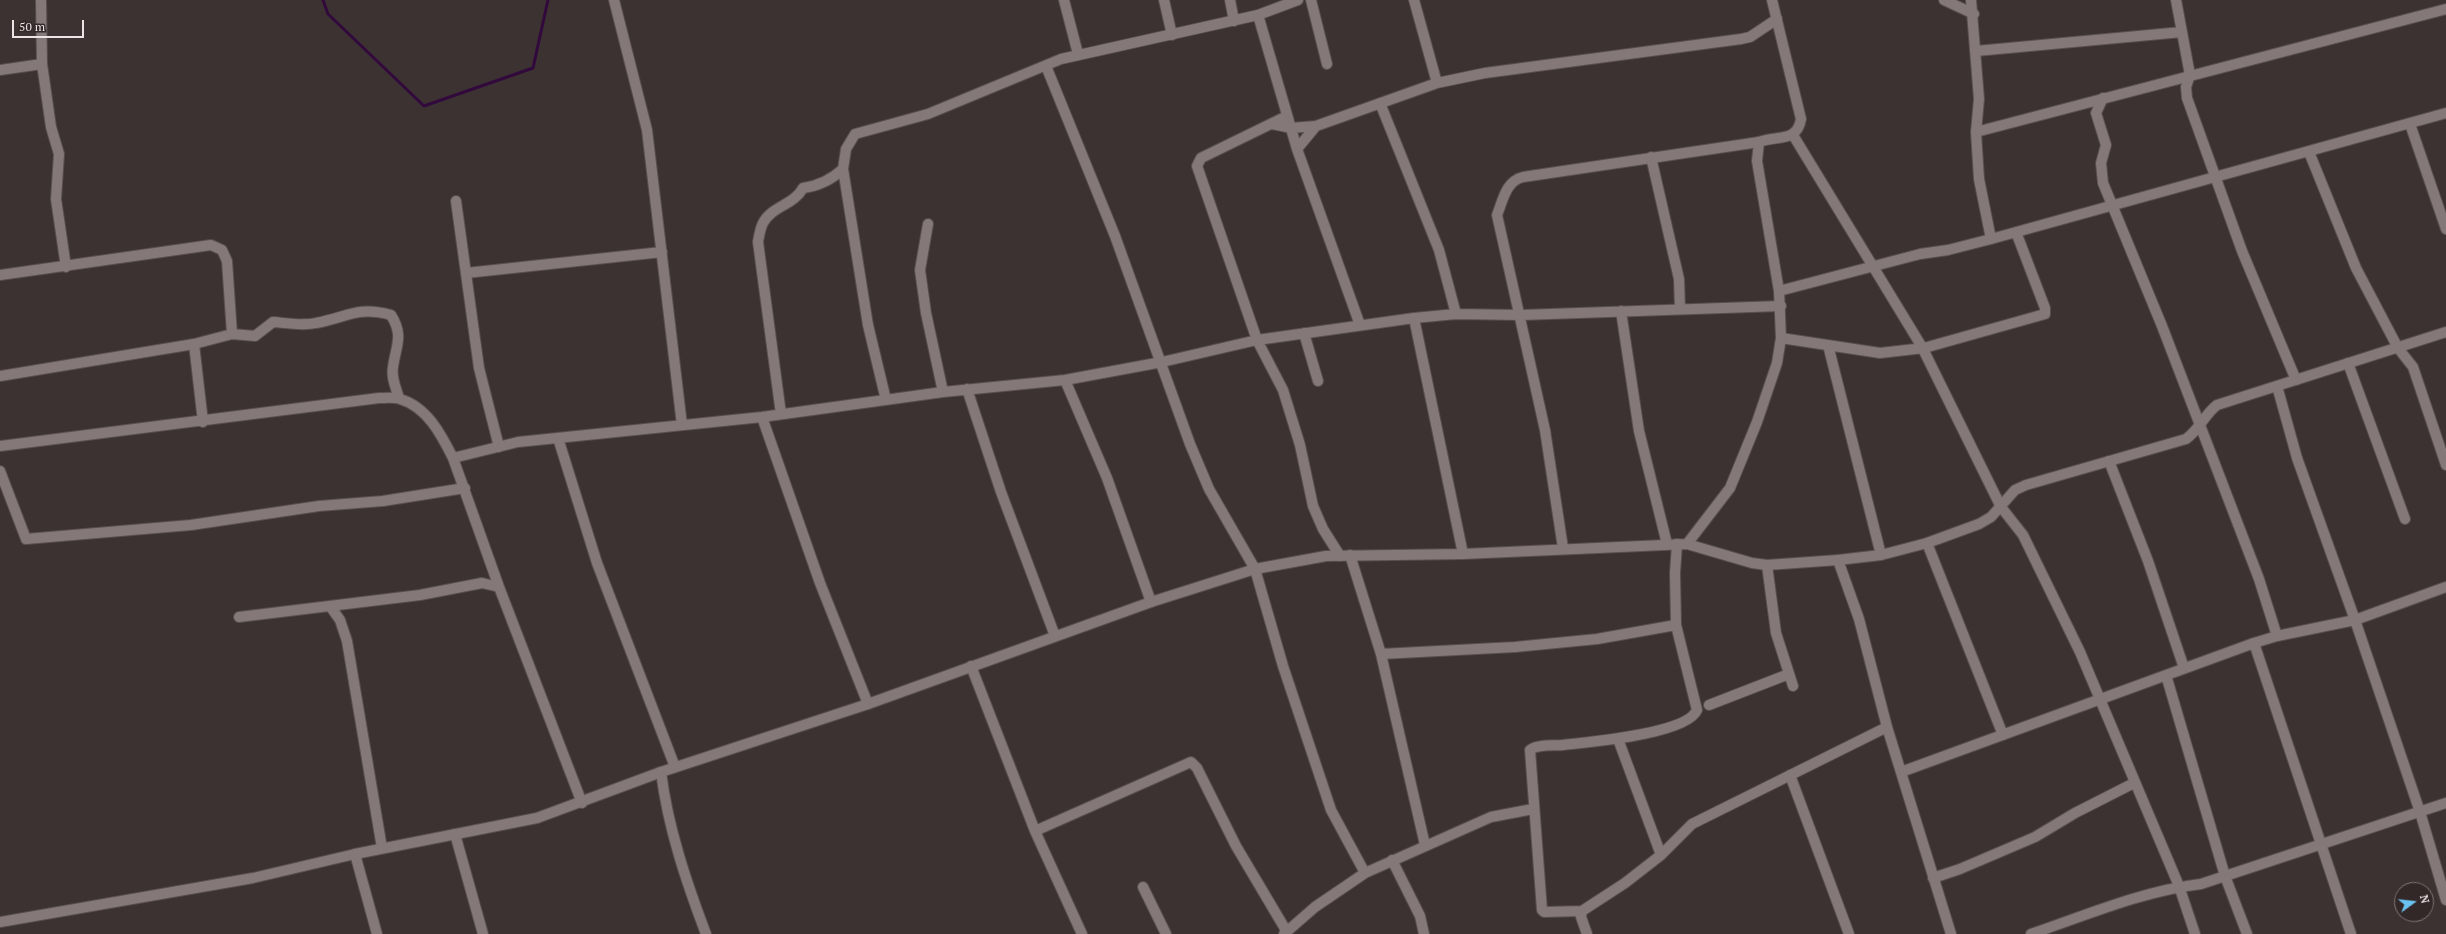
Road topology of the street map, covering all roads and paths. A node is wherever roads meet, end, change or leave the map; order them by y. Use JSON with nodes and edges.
{"nodes":[{"id":1,"x":41,"y":0,"type":"edge"},
{"id":2,"x":614,"y":0,"type":"edge"},
{"id":3,"x":1064,"y":0,"type":"edge"},
{"id":4,"x":1164,"y":0,"type":"edge"},
{"id":5,"x":1230,"y":0,"type":"edge"},
{"id":6,"x":1298,"y":0,"type":"edge"},
{"id":7,"x":1311,"y":0,"type":"edge"},
{"id":8,"x":1414,"y":0,"type":"edge"},
{"id":9,"x":1772,"y":0,"type":"edge"},
{"id":10,"x":1944,"y":0,"type":"edge"},
{"id":11,"x":1971,"y":0,"type":"edge"},
{"id":12,"x":2176,"y":0,"type":"edge"},
{"id":13,"x":2446,"y":9,"type":"edge"},
{"id":14,"x":1974,"y":14,"type":"junction"},
{"id":15,"x":1258,"y":15,"type":"junction"},
{"id":16,"x":1777,"y":19,"type":"junction"},
{"id":17,"x":1234,"y":20,"type":"junction"},
{"id":18,"x":2182,"y":32,"type":"junction"},
{"id":19,"x":1172,"y":35,"type":"junction"},
{"id":20,"x":1976,"y":51,"type":"junction"},
{"id":21,"x":1078,"y":54,"type":"junction"},
{"id":22,"x":42,"y":64,"type":"junction"},
{"id":23,"x":1327,"y":64,"type":"dead end"},
{"id":24,"x":1046,"y":66,"type":"junction"},
{"id":25,"x":0,"y":70,"type":"edge"},
{"id":26,"x":2190,"y":75,"type":"junction"},
{"id":27,"x":1437,"y":83,"type":"junction"},
{"id":28,"x":2103,"y":98,"type":"junction"},
{"id":29,"x":1380,"y":103,"type":"junction"},
{"id":30,"x":2446,"y":113,"type":"edge"},
{"id":31,"x":1287,"y":116,"type":"junction"},
{"id":32,"x":1272,"y":124,"type":"junction"},
{"id":33,"x":2410,"y":124,"type":"junction"},
{"id":34,"x":1316,"y":126,"type":"junction"},
{"id":35,"x":1292,"y":128,"type":"junction"},
{"id":36,"x":1976,"y":132,"type":"junction"},
{"id":37,"x":1792,"y":135,"type":"junction"},
{"id":38,"x":1759,"y":142,"type":"junction"},
{"id":39,"x":1297,"y":149,"type":"junction"},
{"id":40,"x":2308,"y":152,"type":"junction"},
{"id":41,"x":1651,"y":157,"type":"junction"},
{"id":42,"x":843,"y":169,"type":"junction"},
{"id":43,"x":2215,"y":178,"type":"junction"},
{"id":44,"x":456,"y":201,"type":"dead end"},
{"id":45,"x":2113,"y":206,"type":"junction"},
{"id":46,"x":928,"y":224,"type":"dead end"},
{"id":47,"x":2446,"y":229,"type":"edge"},
{"id":48,"x":2016,"y":232,"type":"junction"},
{"id":49,"x":1991,"y":239,"type":"junction"},
{"id":50,"x":662,"y":252,"type":"junction"},
{"id":51,"x":1871,"y":266,"type":"junction"},
{"id":52,"x":66,"y":267,"type":"junction"},
{"id":53,"x":466,"y":273,"type":"junction"},
{"id":54,"x":0,"y":275,"type":"edge"},
{"id":55,"x":1779,"y":291,"type":"junction"},
{"id":56,"x":1781,"y":306,"type":"junction"},
{"id":57,"x":1680,"y":309,"type":"junction"},
{"id":58,"x":1621,"y":311,"type":"junction"},
{"id":59,"x":1456,"y":314,"type":"junction"},
{"id":60,"x":1521,"y":315,"type":"junction"},
{"id":61,"x":1414,"y":318,"type":"junction"},
{"id":62,"x":1360,"y":325,"type":"junction"},
{"id":63,"x":2446,"y":332,"type":"edge"},
{"id":64,"x":1304,"y":333,"type":"junction"},
{"id":65,"x":232,"y":334,"type":"junction"},
{"id":66,"x":1780,"y":338,"type":"junction"},
{"id":67,"x":1257,"y":340,"type":"junction"},
{"id":68,"x":194,"y":344,"type":"junction"},
{"id":69,"x":1828,"y":345,"type":"junction"},
{"id":70,"x":1922,"y":347,"type":"junction"},
{"id":71,"x":2398,"y":348,"type":"junction"},
{"id":72,"x":1162,"y":362,"type":"junction"},
{"id":73,"x":2348,"y":363,"type":"junction"},
{"id":74,"x":0,"y":376,"type":"edge"},
{"id":75,"x":1065,"y":380,"type":"junction"},
{"id":76,"x":2296,"y":380,"type":"junction"},
{"id":77,"x":1318,"y":381,"type":"dead end"},
{"id":78,"x":2277,"y":386,"type":"junction"},
{"id":79,"x":967,"y":389,"type":"junction"},
{"id":80,"x":943,"y":392,"type":"junction"},
{"id":81,"x":399,"y":398,"type":"junction"},
{"id":82,"x":886,"y":400,"type":"junction"},
{"id":83,"x":781,"y":414,"type":"junction"},
{"id":84,"x":762,"y":417,"type":"junction"},
{"id":85,"x":203,"y":422,"type":"junction"},
{"id":86,"x":682,"y":425,"type":"junction"},
{"id":87,"x":2200,"y":426,"type":"junction"},
{"id":88,"x":558,"y":438,"type":"junction"},
{"id":89,"x":0,"y":446,"type":"edge"},
{"id":90,"x":499,"y":447,"type":"junction"},
{"id":91,"x":453,"y":458,"type":"junction"},
{"id":92,"x":2109,"y":461,"type":"junction"},
{"id":93,"x":2446,"y":465,"type":"edge"},
{"id":94,"x":0,"y":471,"type":"edge"},
{"id":95,"x":465,"y":488,"type":"junction"},
{"id":96,"x":2002,"y":507,"type":"junction"},
{"id":97,"x":2405,"y":519,"type":"dead end"},
{"id":98,"x":1927,"y":543,"type":"junction"},
{"id":99,"x":1672,"y":544,"type":"junction"},
{"id":100,"x":1687,"y":544,"type":"junction"},
{"id":101,"x":1563,"y":548,"type":"junction"},
{"id":102,"x":1463,"y":554,"type":"junction"},
{"id":103,"x":1881,"y":555,"type":"junction"},
{"id":104,"x":1345,"y":556,"type":"junction"},
{"id":105,"x":1838,"y":560,"type":"junction"},
{"id":106,"x":1767,"y":565,"type":"junction"},
{"id":107,"x":1255,"y":569,"type":"junction"},
{"id":108,"x":494,"y":574,"type":"junction"},
{"id":109,"x":482,"y":583,"type":"junction"},
{"id":110,"x":2446,"y":587,"type":"edge"},
{"id":111,"x":499,"y":588,"type":"junction"},
{"id":112,"x":1151,"y":602,"type":"junction"},
{"id":113,"x":330,"y":606,"type":"junction"},
{"id":114,"x":239,"y":617,"type":"dead end"},
{"id":115,"x":2355,"y":620,"type":"junction"},
{"id":116,"x":1676,"y":625,"type":"junction"},
{"id":117,"x":1055,"y":636,"type":"junction"},
{"id":118,"x":2276,"y":636,"type":"junction"},
{"id":119,"x":2254,"y":643,"type":"junction"},
{"id":120,"x":1381,"y":654,"type":"junction"},
{"id":121,"x":972,"y":666,"type":"junction"},
{"id":122,"x":2184,"y":668,"type":"junction"},
{"id":123,"x":1789,"y":674,"type":"junction"},
{"id":124,"x":2166,"y":675,"type":"junction"},
{"id":125,"x":1793,"y":686,"type":"dead end"},
{"id":126,"x":2098,"y":700,"type":"junction"},
{"id":127,"x":868,"y":704,"type":"junction"},
{"id":128,"x":1709,"y":705,"type":"dead end"},
{"id":129,"x":1887,"y":728,"type":"junction"},
{"id":130,"x":2002,"y":735,"type":"junction"},
{"id":131,"x":1618,"y":739,"type":"junction"},
{"id":132,"x":674,"y":767,"type":"junction"},
{"id":133,"x":661,"y":772,"type":"junction"},
{"id":134,"x":1901,"y":772,"type":"junction"},
{"id":135,"x":1790,"y":775,"type":"junction"},
{"id":136,"x":2134,"y":783,"type":"junction"},
{"id":137,"x":582,"y":803,"type":"junction"},
{"id":138,"x":2446,"y":803,"type":"edge"},
{"id":139,"x":1533,"y":809,"type":"junction"},
{"id":140,"x":2420,"y":812,"type":"junction"},
{"id":141,"x":1035,"y":831,"type":"junction"},
{"id":142,"x":455,"y":834,"type":"junction"},
{"id":143,"x":2321,"y":845,"type":"junction"},
{"id":144,"x":1425,"y":846,"type":"junction"},
{"id":145,"x":382,"y":848,"type":"junction"},
{"id":146,"x":355,"y":854,"type":"junction"},
{"id":147,"x":1661,"y":855,"type":"junction"},
{"id":148,"x":1392,"y":860,"type":"junction"},
{"id":149,"x":1365,"y":873,"type":"junction"},
{"id":150,"x":2225,"y":876,"type":"junction"},
{"id":151,"x":1933,"y":878,"type":"junction"},
{"id":152,"x":2179,"y":886,"type":"junction"},
{"id":153,"x":1143,"y":887,"type":"dead end"},
{"id":154,"x":2446,"y":900,"type":"edge"},
{"id":155,"x":1582,"y":911,"type":"junction"},
{"id":156,"x":0,"y":922,"type":"edge"},
{"id":157,"x":1286,"y":933,"type":"edge"},
{"id":158,"x":377,"y":934,"type":"edge"},
{"id":159,"x":483,"y":934,"type":"edge"},
{"id":160,"x":706,"y":934,"type":"edge"},
{"id":161,"x":1082,"y":934,"type":"edge"},
{"id":162,"x":1166,"y":934,"type":"edge"},
{"id":163,"x":1424,"y":934,"type":"edge"},
{"id":164,"x":1586,"y":934,"type":"edge"},
{"id":165,"x":1849,"y":934,"type":"edge"},
{"id":166,"x":1951,"y":934,"type":"edge"},
{"id":167,"x":2031,"y":934,"type":"edge"},
{"id":168,"x":2195,"y":934,"type":"edge"},
{"id":169,"x":2247,"y":934,"type":"edge"},
{"id":170,"x":2351,"y":934,"type":"edge"}],
"edges":[{"from":1,"to":22,"type":"street"},
{"from":2,"to":50,"type":"street"},
{"from":3,"to":21,"type":"street"},
{"from":4,"to":19,"type":"street"},
{"from":5,"to":17,"type":"street"},
{"from":6,"to":15,"type":"street"},
{"from":7,"to":23,"type":"street"},
{"from":8,"to":27,"type":"street"},
{"from":9,"to":16,"type":"street"},
{"from":10,"to":14,"type":"street"},
{"from":11,"to":14,"type":"street"},
{"from":12,"to":18,"type":"street"},
{"from":13,"to":26,"type":"street"},
{"from":14,"to":20,"type":"street"},
{"from":15,"to":17,"type":"street"},
{"from":15,"to":31,"type":"street"},
{"from":16,"to":27,"type":"street"},
{"from":16,"to":37,"type":"street"},
{"from":17,"to":19,"type":"street"},
{"from":18,"to":20,"type":"street"},
{"from":18,"to":26,"type":"street"},
{"from":19,"to":21,"type":"street"},
{"from":20,"to":36,"type":"street"},
{"from":21,"to":24,"type":"street"},
{"from":22,"to":25,"type":"street"},
{"from":22,"to":52,"type":"street"},
{"from":24,"to":42,"type":"street"},
{"from":24,"to":72,"type":"street"},
{"from":26,"to":28,"type":"street"},
{"from":26,"to":43,"type":"street"},
{"from":27,"to":29,"type":"street"},
{"from":28,"to":36,"type":"street"},
{"from":28,"to":45,"type":"street"},
{"from":29,"to":34,"type":"street"},
{"from":29,"to":59,"type":"street"},
{"from":30,"to":33,"type":"street"},
{"from":31,"to":32,"type":"street"},
{"from":31,"to":35,"type":"street"},
{"from":32,"to":35,"type":"street"},
{"from":32,"to":67,"type":"street"},
{"from":33,"to":40,"type":"street"},
{"from":33,"to":47,"type":"street"},
{"from":34,"to":35,"type":"street"},
{"from":34,"to":39,"type":"street"},
{"from":35,"to":39,"type":"street"},
{"from":36,"to":49,"type":"street"},
{"from":37,"to":38,"type":"street"},
{"from":37,"to":51,"type":"street"},
{"from":38,"to":41,"type":"street"},
{"from":38,"to":55,"type":"street"},
{"from":39,"to":62,"type":"street"},
{"from":40,"to":43,"type":"street"},
{"from":40,"to":71,"type":"street"},
{"from":41,"to":57,"type":"street"},
{"from":41,"to":60,"type":"street"},
{"from":42,"to":82,"type":"street"},
{"from":42,"to":83,"type":"street"},
{"from":43,"to":45,"type":"street"},
{"from":43,"to":76,"type":"street"},
{"from":44,"to":53,"type":"street"},
{"from":45,"to":48,"type":"street"},
{"from":45,"to":87,"type":"street"},
{"from":46,"to":80,"type":"street"},
{"from":48,"to":49,"type":"street"},
{"from":48,"to":70,"type":"street"},
{"from":49,"to":51,"type":"street"},
{"from":50,"to":53,"type":"street"},
{"from":50,"to":86,"type":"street"},
{"from":51,"to":55,"type":"street"},
{"from":51,"to":70,"type":"street"},
{"from":52,"to":54,"type":"street"},
{"from":52,"to":65,"type":"street"},
{"from":53,"to":90,"type":"street"},
{"from":55,"to":56,"type":"street"},
{"from":56,"to":57,"type":"street"},
{"from":56,"to":66,"type":"street"},
{"from":57,"to":58,"type":"street"},
{"from":58,"to":60,"type":"street"},
{"from":58,"to":99,"type":"street"},
{"from":59,"to":60,"type":"street"},
{"from":59,"to":61,"type":"street"},
{"from":60,"to":101,"type":"street"},
{"from":61,"to":62,"type":"street"},
{"from":61,"to":102,"type":"street"},
{"from":62,"to":64,"type":"street"},
{"from":63,"to":71,"type":"street"},
{"from":64,"to":67,"type":"street"},
{"from":64,"to":77,"type":"street"},
{"from":65,"to":68,"type":"street"},
{"from":65,"to":81,"type":"street"},
{"from":66,"to":69,"type":"street"},
{"from":66,"to":100,"type":"street"},
{"from":67,"to":72,"type":"street"},
{"from":67,"to":104,"type":"street"},
{"from":68,"to":74,"type":"street"},
{"from":68,"to":85,"type":"street"},
{"from":69,"to":70,"type":"street"},
{"from":69,"to":103,"type":"street"},
{"from":70,"to":96,"type":"street"},
{"from":71,"to":73,"type":"street"},
{"from":71,"to":93,"type":"street"},
{"from":72,"to":75,"type":"street"},
{"from":72,"to":107,"type":"street"},
{"from":73,"to":76,"type":"street"},
{"from":73,"to":97,"type":"street"},
{"from":75,"to":79,"type":"street"},
{"from":75,"to":112,"type":"street"},
{"from":76,"to":78,"type":"street"},
{"from":78,"to":87,"type":"street"},
{"from":78,"to":115,"type":"street"},
{"from":79,"to":80,"type":"street"},
{"from":79,"to":117,"type":"street"},
{"from":80,"to":82,"type":"street"},
{"from":81,"to":85,"type":"street"},
{"from":81,"to":91,"type":"street"},
{"from":82,"to":83,"type":"street"},
{"from":83,"to":84,"type":"street"},
{"from":84,"to":86,"type":"street"},
{"from":84,"to":127,"type":"street"},
{"from":85,"to":89,"type":"street"},
{"from":86,"to":88,"type":"street"},
{"from":87,"to":92,"type":"street"},
{"from":87,"to":118,"type":"street"},
{"from":88,"to":90,"type":"street"},
{"from":88,"to":132,"type":"street"},
{"from":90,"to":91,"type":"street"},
{"from":91,"to":95,"type":"street"},
{"from":92,"to":96,"type":"street"},
{"from":92,"to":122,"type":"street"},
{"from":94,"to":95,"type":"street"},
{"from":95,"to":108,"type":"street"},
{"from":96,"to":98,"type":"street"},
{"from":96,"to":126,"type":"street"},
{"from":98,"to":103,"type":"street"},
{"from":98,"to":130,"type":"street"},
{"from":99,"to":100,"type":"street"},
{"from":99,"to":101,"type":"street"},
{"from":99,"to":116,"type":"street"},
{"from":100,"to":106,"type":"street"},
{"from":101,"to":102,"type":"street"},
{"from":102,"to":104,"type":"street"},
{"from":103,"to":105,"type":"street"},
{"from":104,"to":107,"type":"street"},
{"from":104,"to":120,"type":"street"},
{"from":105,"to":106,"type":"street"},
{"from":105,"to":129,"type":"street"},
{"from":106,"to":123,"type":"street"},
{"from":107,"to":112,"type":"street"},
{"from":107,"to":149,"type":"street"},
{"from":108,"to":109,"type":"street"},
{"from":108,"to":111,"type":"street"},
{"from":109,"to":111,"type":"street"},
{"from":109,"to":113,"type":"street"},
{"from":110,"to":115,"type":"street"},
{"from":111,"to":137,"type":"street"},
{"from":112,"to":117,"type":"street"},
{"from":113,"to":114,"type":"street"},
{"from":113,"to":145,"type":"street"},
{"from":115,"to":118,"type":"street"},
{"from":115,"to":140,"type":"street"},
{"from":116,"to":120,"type":"street"},
{"from":116,"to":131,"type":"street"},
{"from":117,"to":121,"type":"street"},
{"from":118,"to":119,"type":"street"},
{"from":119,"to":122,"type":"street"},
{"from":119,"to":143,"type":"street"},
{"from":120,"to":144,"type":"street"},
{"from":121,"to":127,"type":"street"},
{"from":121,"to":141,"type":"street"},
{"from":122,"to":124,"type":"street"},
{"from":123,"to":125,"type":"street"},
{"from":123,"to":128,"type":"street"},
{"from":124,"to":126,"type":"street"},
{"from":124,"to":150,"type":"street"},
{"from":126,"to":130,"type":"street"},
{"from":126,"to":136,"type":"street"},
{"from":127,"to":132,"type":"street"},
{"from":129,"to":134,"type":"street"},
{"from":129,"to":135,"type":"street"},
{"from":130,"to":134,"type":"street"},
{"from":131,"to":139,"type":"street"},
{"from":131,"to":147,"type":"street"},
{"from":132,"to":133,"type":"street"},
{"from":133,"to":137,"type":"street"},
{"from":133,"to":160,"type":"street"},
{"from":134,"to":151,"type":"street"},
{"from":135,"to":147,"type":"street"},
{"from":135,"to":165,"type":"street"},
{"from":136,"to":151,"type":"street"},
{"from":136,"to":152,"type":"street"},
{"from":137,"to":142,"type":"street"},
{"from":138,"to":140,"type":"street"},
{"from":139,"to":144,"type":"street"},
{"from":139,"to":155,"type":"street"},
{"from":140,"to":143,"type":"street"},
{"from":140,"to":154,"type":"street"},
{"from":141,"to":157,"type":"street"},
{"from":141,"to":161,"type":"street"},
{"from":142,"to":145,"type":"street"},
{"from":142,"to":159,"type":"street"},
{"from":143,"to":150,"type":"street"},
{"from":143,"to":170,"type":"street"},
{"from":144,"to":148,"type":"street"},
{"from":145,"to":146,"type":"street"},
{"from":146,"to":156,"type":"street"},
{"from":146,"to":158,"type":"street"},
{"from":147,"to":155,"type":"street"},
{"from":148,"to":149,"type":"street"},
{"from":148,"to":163,"type":"street"},
{"from":149,"to":157,"type":"street"},
{"from":150,"to":152,"type":"street"},
{"from":150,"to":169,"type":"street"},
{"from":151,"to":166,"type":"street"},
{"from":152,"to":167,"type":"street"},
{"from":152,"to":168,"type":"street"},
{"from":153,"to":162,"type":"street"},
{"from":155,"to":164,"type":"street"}]}
